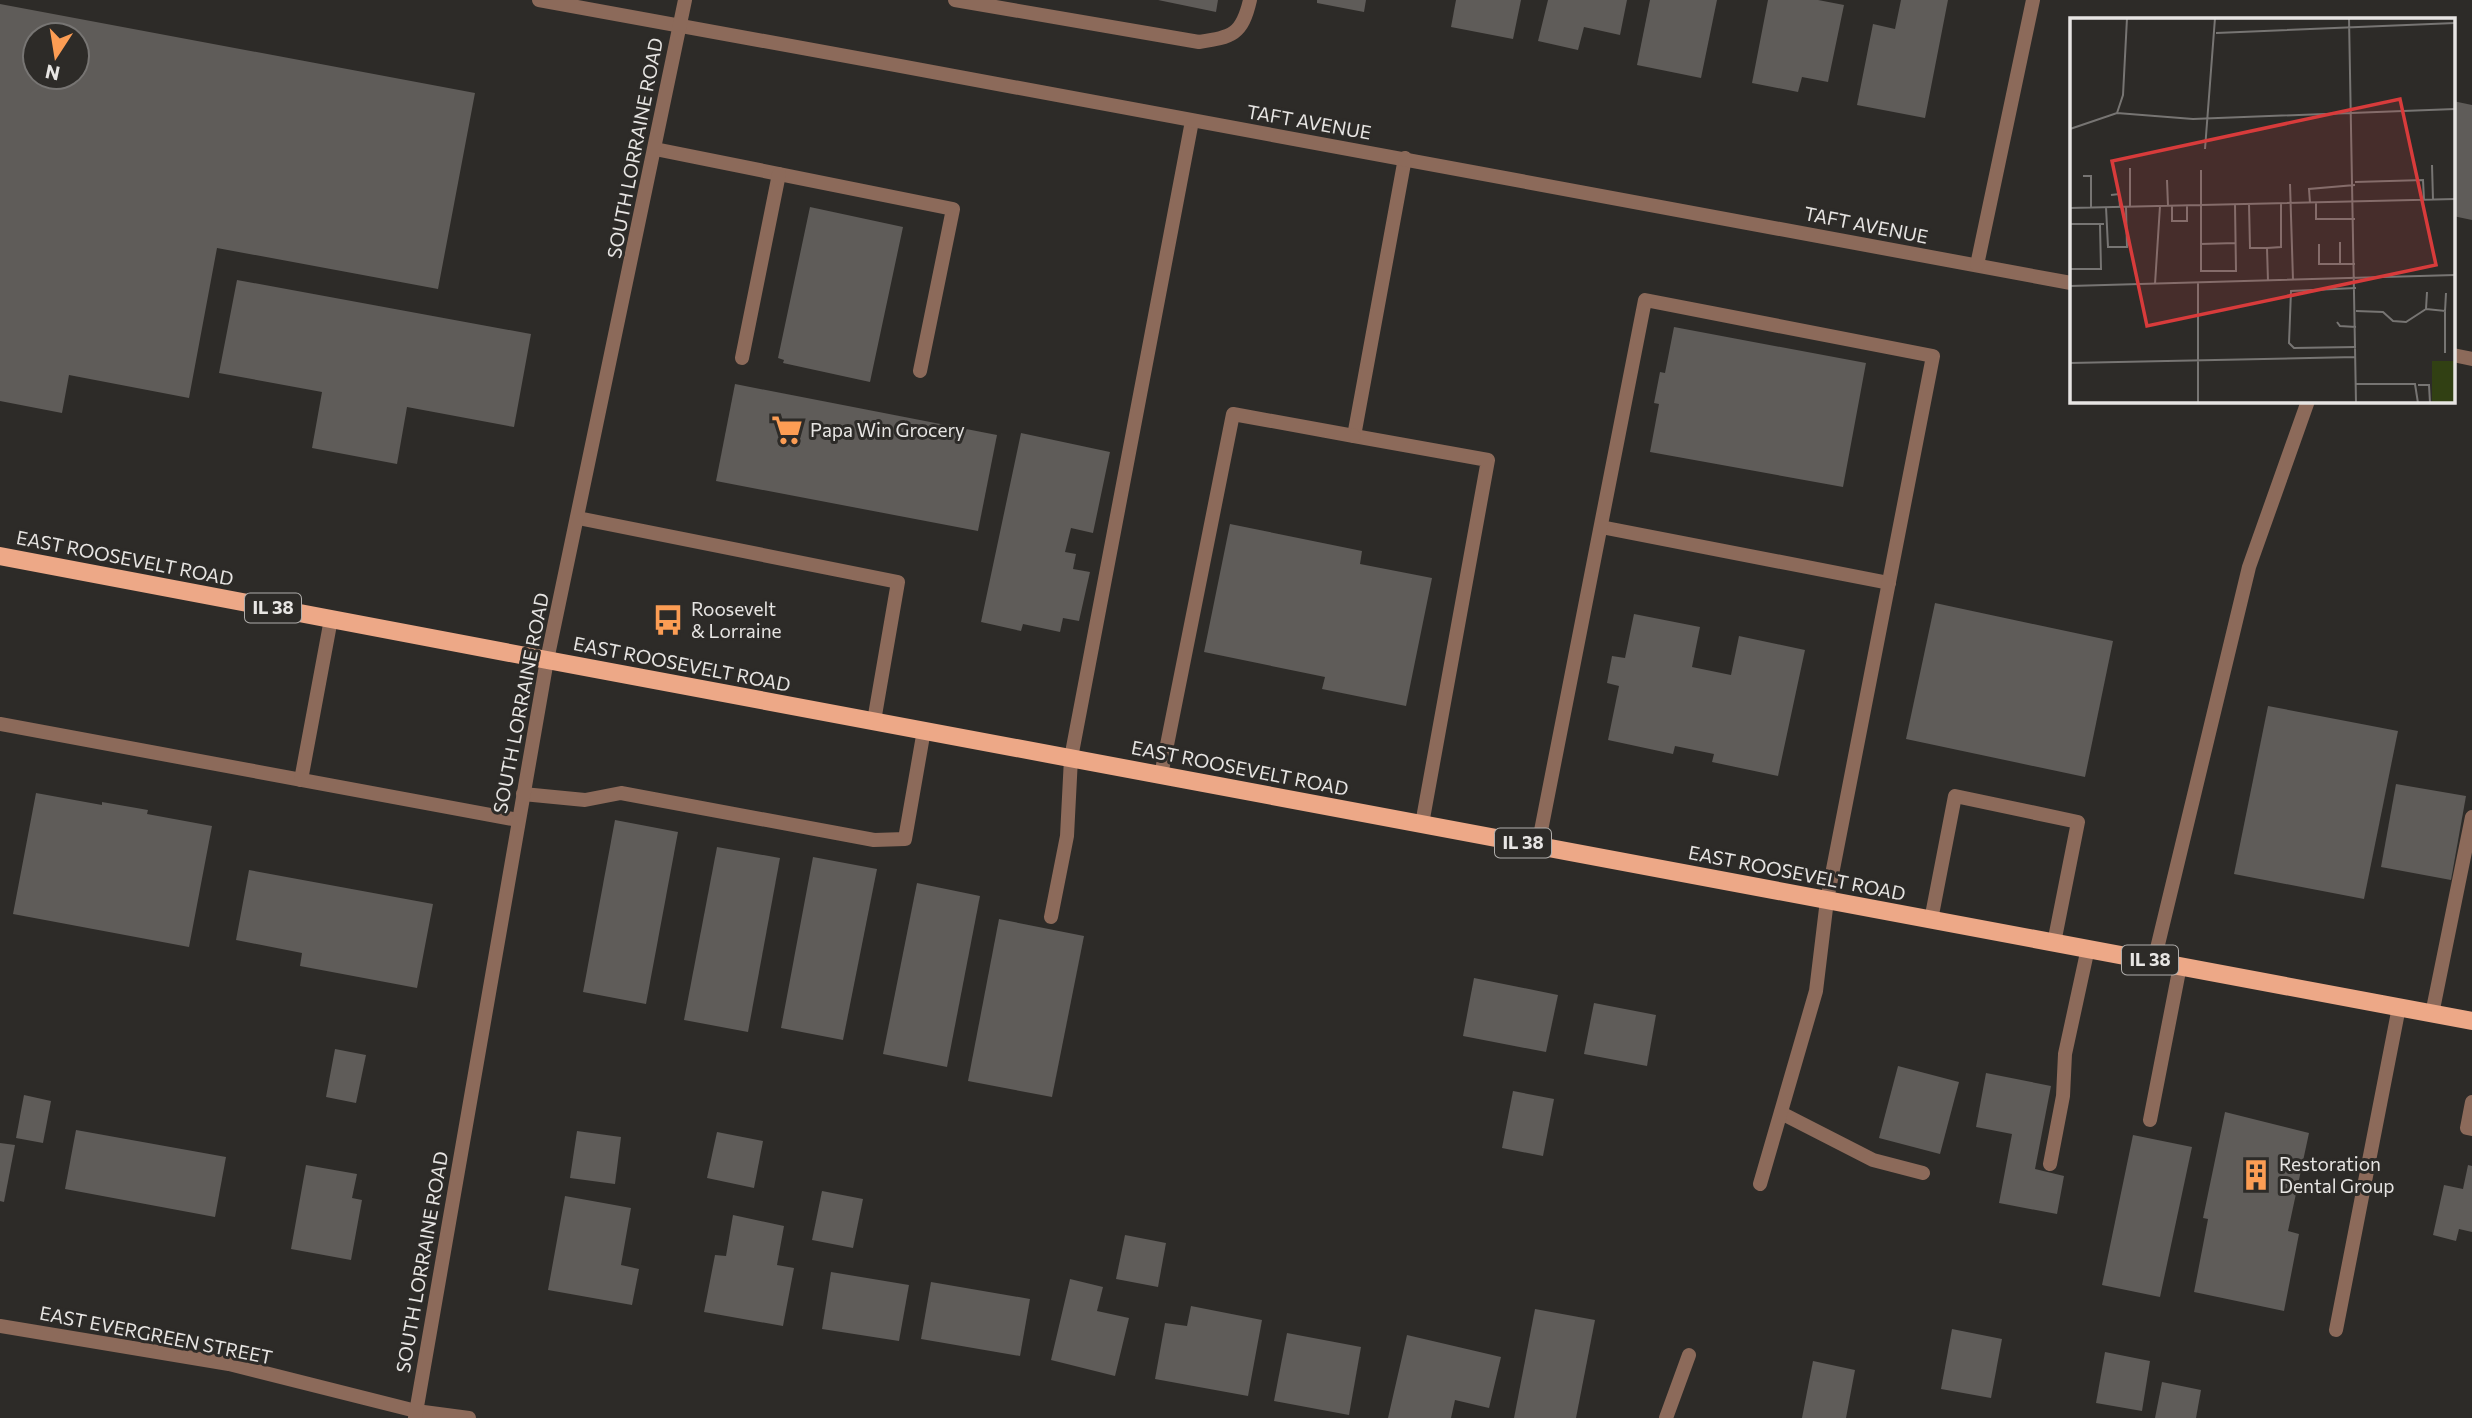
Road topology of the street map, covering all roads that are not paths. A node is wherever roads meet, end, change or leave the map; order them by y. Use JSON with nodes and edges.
{"nodes":[{"id":1,"x":539,"y":0,"type":"edge"},
{"id":2,"x":685,"y":0,"type":"edge"},
{"id":3,"x":955,"y":0,"type":"edge"},
{"id":4,"x":1250,"y":0,"type":"edge"},
{"id":5,"x":2033,"y":0,"type":"edge"},
{"id":6,"x":679,"y":26,"type":"junction"},
{"id":7,"x":1192,"y":121,"type":"junction"},
{"id":8,"x":655,"y":149,"type":"junction"},
{"id":9,"x":1405,"y":158,"type":"junction"},
{"id":10,"x":779,"y":174,"type":"junction"},
{"id":11,"x":1977,"y":265,"type":"junction"},
{"id":12,"x":2070,"y":283,"type":"edge"},
{"id":13,"x":2454,"y":355,"type":"edge"},
{"id":14,"x":742,"y":358,"type":"dead end"},
{"id":15,"x":2472,"y":359,"type":"edge"},
{"id":16,"x":920,"y":371,"type":"dead end"},
{"id":17,"x":2308,"y":402,"type":"edge"},
{"id":18,"x":1354,"y":436,"type":"junction"},
{"id":19,"x":578,"y":518,"type":"junction"},
{"id":20,"x":1601,"y":527,"type":"junction"},
{"id":21,"x":0,"y":556,"type":"edge"},
{"id":22,"x":1889,"y":583,"type":"junction"},
{"id":23,"x":331,"y":619,"type":"junction"},
{"id":24,"x":547,"y":660,"type":"junction"},
{"id":25,"x":874,"y":721,"type":"junction"},
{"id":26,"x":0,"y":724,"type":"edge"},
{"id":27,"x":924,"y":730,"type":"junction"},
{"id":28,"x":1071,"y":758,"type":"junction"},
{"id":29,"x":1161,"y":775,"type":"junction"},
{"id":30,"x":301,"y":780,"type":"junction"},
{"id":31,"x":523,"y":794,"type":"junction"},
{"id":32,"x":2472,"y":817,"type":"edge"},
{"id":33,"x":518,"y":820,"type":"junction"},
{"id":34,"x":1422,"y":824,"type":"junction"},
{"id":35,"x":1538,"y":846,"type":"junction"},
{"id":36,"x":1827,"y":900,"type":"junction"},
{"id":37,"x":1051,"y":917,"type":"dead end"},
{"id":38,"x":1931,"y":919,"type":"junction"},
{"id":39,"x":2054,"y":943,"type":"junction"},
{"id":40,"x":2088,"y":948,"type":"junction"},
{"id":41,"x":2154,"y":961,"type":"junction"},
{"id":42,"x":2180,"y":966,"type":"junction"},
{"id":43,"x":2399,"y":1007,"type":"junction"},
{"id":44,"x":2432,"y":1014,"type":"junction"},
{"id":45,"x":2472,"y":1021,"type":"edge"},
{"id":46,"x":2472,"y":1102,"type":"edge"},
{"id":47,"x":1781,"y":1113,"type":"junction"},
{"id":48,"x":2150,"y":1120,"type":"dead end"},
{"id":49,"x":2472,"y":1129,"type":"edge"},
{"id":50,"x":2050,"y":1164,"type":"dead end"},
{"id":51,"x":1923,"y":1172,"type":"dead end"},
{"id":52,"x":1760,"y":1184,"type":"dead end"},
{"id":53,"x":0,"y":1326,"type":"edge"},
{"id":54,"x":2336,"y":1330,"type":"dead end"},
{"id":55,"x":1689,"y":1355,"type":"dead end"},
{"id":56,"x":415,"y":1415,"type":"edge"},
{"id":57,"x":469,"y":1418,"type":"edge"},
{"id":58,"x":1666,"y":1418,"type":"edge"}],
"edges":[{"from":1,"to":6,"type":"street","name":"TAFT AVENUE"},
{"from":2,"to":6,"type":"street","name":"SOUTH LORRAINE ROAD"},
{"from":3,"to":4,"type":"street"},
{"from":5,"to":11,"type":"street"},
{"from":6,"to":7,"type":"street","name":"TAFT AVENUE"},
{"from":6,"to":8,"type":"street","name":"SOUTH LORRAINE ROAD"},
{"from":7,"to":9,"type":"street","name":"TAFT AVENUE"},
{"from":7,"to":28,"type":"street"},
{"from":8,"to":10,"type":"street"},
{"from":8,"to":19,"type":"street","name":"SOUTH LORRAINE ROAD"},
{"from":9,"to":11,"type":"street","name":"TAFT AVENUE"},
{"from":9,"to":18,"type":"street"},
{"from":10,"to":14,"type":"street"},
{"from":10,"to":16,"type":"street"},
{"from":11,"to":12,"type":"street","name":"TAFT AVENUE"},
{"from":13,"to":15,"type":"street"},
{"from":17,"to":41,"type":"street"},
{"from":18,"to":29,"type":"street"},
{"from":18,"to":34,"type":"street"},
{"from":19,"to":24,"type":"street","name":"SOUTH LORRAINE ROAD"},
{"from":19,"to":25,"type":"street"},
{"from":20,"to":22,"type":"street"},
{"from":20,"to":22,"type":"street"},
{"from":20,"to":35,"type":"street"},
{"from":21,"to":23,"type":"main road","name":"EAST ROOSEVELT ROAD","number":"IL 38"},
{"from":22,"to":36,"type":"street"},
{"from":23,"to":24,"type":"main road","name":"EAST ROOSEVELT ROAD","number":"IL 38"},
{"from":23,"to":30,"type":"street"},
{"from":24,"to":25,"type":"main road","name":"EAST ROOSEVELT ROAD","number":"IL 38"},
{"from":24,"to":31,"type":"street","name":"SOUTH LORRAINE ROAD"},
{"from":25,"to":27,"type":"main road","name":"EAST ROOSEVELT ROAD","number":"IL 38"},
{"from":26,"to":30,"type":"street"},
{"from":27,"to":28,"type":"main road","name":"EAST ROOSEVELT ROAD","number":"IL 38"},
{"from":27,"to":31,"type":"street"},
{"from":28,"to":29,"type":"main road","name":"EAST ROOSEVELT ROAD","number":"IL 38"},
{"from":28,"to":37,"type":"street"},
{"from":29,"to":34,"type":"main road","name":"EAST ROOSEVELT ROAD","number":"IL 38"},
{"from":30,"to":33,"type":"street"},
{"from":31,"to":33,"type":"street","name":"SOUTH LORRAINE ROAD"},
{"from":32,"to":44,"type":"street"},
{"from":33,"to":56,"type":"street","name":"SOUTH LORRAINE ROAD"},
{"from":34,"to":35,"type":"main road","name":"EAST ROOSEVELT ROAD","number":"IL 38"},
{"from":35,"to":36,"type":"main road","name":"EAST ROOSEVELT ROAD","number":"IL 38"},
{"from":36,"to":38,"type":"main road","name":"EAST ROOSEVELT ROAD","number":"IL 38"},
{"from":36,"to":47,"type":"street"},
{"from":38,"to":39,"type":"main road","name":"EAST ROOSEVELT ROAD","number":"IL 38"},
{"from":38,"to":39,"type":"street"},
{"from":39,"to":40,"type":"main road","name":"EAST ROOSEVELT ROAD","number":"IL 38"},
{"from":40,"to":41,"type":"main road","name":"EAST ROOSEVELT ROAD","number":"IL 38"},
{"from":40,"to":50,"type":"street"},
{"from":41,"to":42,"type":"main road","name":"EAST ROOSEVELT ROAD","number":"IL 38"},
{"from":42,"to":43,"type":"main road","name":"EAST ROOSEVELT ROAD","number":"IL 38"},
{"from":42,"to":48,"type":"street"},
{"from":43,"to":44,"type":"main road","name":"EAST ROOSEVELT ROAD","number":"IL 38"},
{"from":43,"to":54,"type":"street"},
{"from":44,"to":45,"type":"main road","name":"EAST ROOSEVELT ROAD","number":"IL 38"},
{"from":46,"to":49,"type":"street"},
{"from":47,"to":51,"type":"street"},
{"from":47,"to":52,"type":"street"},
{"from":53,"to":56,"type":"street","name":"EAST EVERGREEN STREET"},
{"from":55,"to":58,"type":"street"},
{"from":56,"to":57,"type":"street","name":"EAST EVERGREEN STREET"}]}
